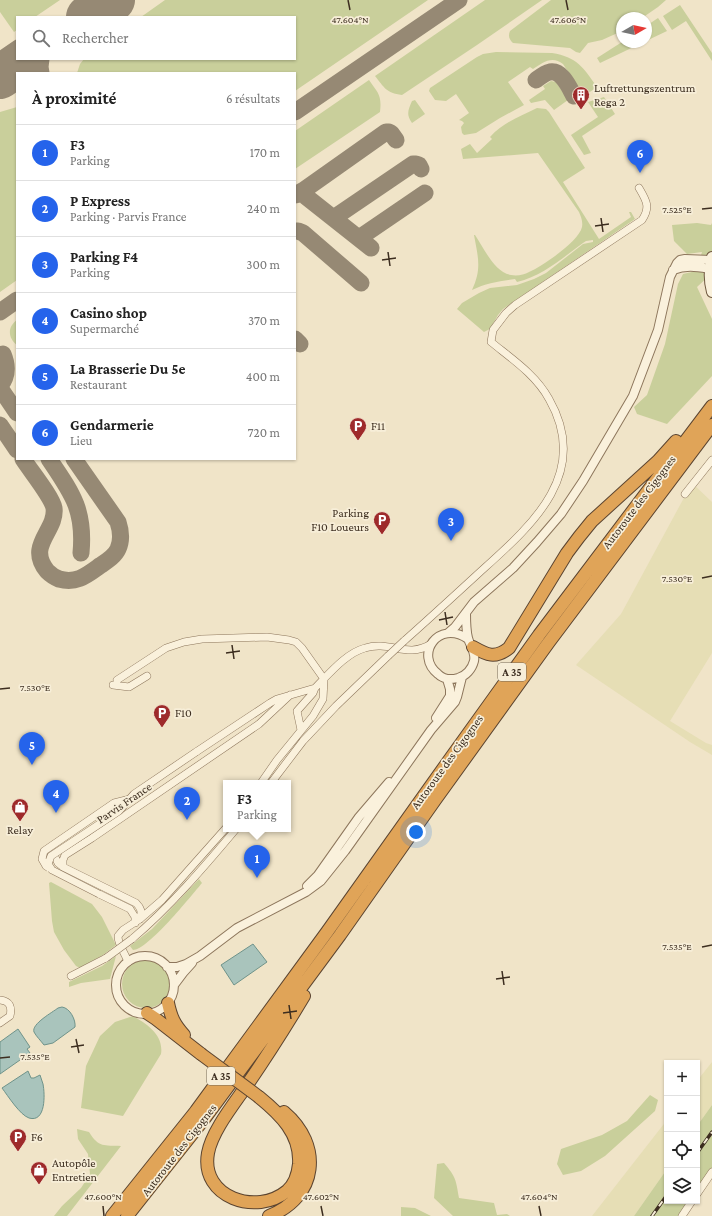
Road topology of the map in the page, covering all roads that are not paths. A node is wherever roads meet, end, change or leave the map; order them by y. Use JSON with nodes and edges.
{"nodes":[{"id":1,"x":639,"y":188,"type":"dead end"},
{"id":2,"x":711,"y":262,"type":"edge"},
{"id":3,"x":712,"y":292,"type":"edge"},
{"id":4,"x":712,"y":406,"type":"edge"},
{"id":5,"x":708,"y":421,"type":"edge"},
{"id":6,"x":712,"y":460,"type":"edge"},
{"id":7,"x":685,"y":494,"type":"dead end"},
{"id":8,"x":466,"y":613,"type":"junction"},
{"id":9,"x":448,"y":632,"type":"junction"},
{"id":10,"x":470,"y":643,"type":"junction"},
{"id":11,"x":431,"y":644,"type":"junction"},
{"id":12,"x":147,"y":676,"type":"dead end"},
{"id":13,"x":462,"y":677,"type":"junction"},
{"id":14,"x":324,"y":679,"type":"junction"},
{"id":15,"x":447,"y":679,"type":"junction"},
{"id":16,"x":315,"y":688,"type":"junction"},
{"id":17,"x":290,"y":695,"type":"junction"},
{"id":18,"x":301,"y":730,"type":"junction"},
{"id":19,"x":431,"y":730,"type":"junction"},
{"id":20,"x":194,"y":759,"type":"dead end"},
{"id":21,"x":204,"y":762,"type":"junction"},
{"id":22,"x":403,"y":769,"type":"junction"},
{"id":23,"x":263,"y":780,"type":"edge"},
{"id":24,"x":273,"y":780,"type":"edge"},
{"id":25,"x":223,"y":831,"type":"edge"},
{"id":26,"x":233,"y":832,"type":"edge"},
{"id":27,"x":346,"y":836,"type":"junction"},
{"id":28,"x":345,"y":850,"type":"junction"},
{"id":29,"x":55,"y":857,"type":"dead end"},
{"id":30,"x":62,"y":867,"type":"junction"},
{"id":31,"x":291,"y":899,"type":"junction"},
{"id":32,"x":137,"y":921,"type":"junction"},
{"id":33,"x":340,"y":936,"type":"junction"},
{"id":34,"x":200,"y":956,"type":"junction"},
{"id":35,"x":128,"y":962,"type":"junction"},
{"id":36,"x":168,"y":967,"type":"junction"},
{"id":37,"x":70,"y":976,"type":"dead end"},
{"id":38,"x":174,"y":985,"type":"junction"},
{"id":39,"x":0,"y":1000,"type":"edge"},
{"id":40,"x":168,"y":1003,"type":"junction"},
{"id":41,"x":147,"y":1013,"type":"junction"},
{"id":42,"x":0,"y":1023,"type":"edge"},
{"id":43,"x":202,"y":1052,"type":"junction"},
{"id":44,"x":260,"y":1095,"type":"junction"},
{"id":45,"x":712,"y":1172,"type":"edge"},
{"id":46,"x":700,"y":1190,"type":"edge"},
{"id":47,"x":690,"y":1204,"type":"edge"},
{"id":48,"x":112,"y":1216,"type":"edge"},
{"id":49,"x":127,"y":1216,"type":"edge"},
{"id":50,"x":269,"y":1216,"type":"edge"},
{"id":51,"x":682,"y":1216,"type":"edge"}],
"edges":[{"from":1,"to":24,"type":"street","bridge":true},
{"from":2,"to":3,"type":"main road"},
{"from":2,"to":8,"type":"street"},
{"from":4,"to":5,"type":"highway","name":"Autoroute des Cigognes","number":"A 35"},
{"from":5,"to":10,"type":"highway"},
{"from":5,"to":33,"type":"highway","name":"Autoroute des Cigognes","number":"A 35"},
{"from":5,"to":48,"type":"highway","name":"Autoroute des Cigognes","number":"A 35"},
{"from":6,"to":7,"type":"street"},
{"from":8,"to":9,"type":"street"},
{"from":8,"to":10,"type":"street"},
{"from":9,"to":10,"type":"street"},
{"from":9,"to":11,"type":"street"},
{"from":10,"to":13,"type":"street"},
{"from":11,"to":14,"type":"street"},
{"from":11,"to":15,"type":"street"},
{"from":12,"to":14,"type":"street"},
{"from":13,"to":15,"type":"street"},
{"from":13,"to":19,"type":"street"},
{"from":14,"to":16,"type":"street"},
{"from":14,"to":18,"type":"street"},
{"from":15,"to":19,"type":"street"},
{"from":16,"to":17,"type":"street"},
{"from":16,"to":18,"type":"street"},
{"from":17,"to":21,"type":"street","name":"Parvis France"},
{"from":17,"to":32,"type":"street","bridge":true},
{"from":18,"to":23,"type":"street"},
{"from":19,"to":22,"type":"street"},
{"from":20,"to":21,"type":"street"},
{"from":21,"to":30,"type":"street","name":"Parvis France"},
{"from":22,"to":27,"type":"street"},
{"from":22,"to":28,"type":"street"},
{"from":25,"to":32,"type":"street"},
{"from":26,"to":37,"type":"street","bridge":true},
{"from":27,"to":28,"type":"street"},
{"from":27,"to":31,"type":"street"},
{"from":28,"to":31,"type":"street"},
{"from":29,"to":30,"type":"street"},
{"from":30,"to":32,"type":"street"},
{"from":31,"to":34,"type":"street"},
{"from":32,"to":35,"type":"street"},
{"from":33,"to":44,"type":"highway"},
{"from":33,"to":49,"type":"highway","name":"Autoroute des Cigognes","number":"A 35"},
{"from":34,"to":36,"type":"street"},
{"from":34,"to":38,"type":"street"},
{"from":35,"to":36,"type":"street"},
{"from":35,"to":41,"type":"street"},
{"from":36,"to":38,"type":"street"},
{"from":38,"to":40,"type":"street"},
{"from":39,"to":42,"type":"street"},
{"from":40,"to":41,"type":"street"},
{"from":40,"to":43,"type":"highway"},
{"from":41,"to":43,"type":"highway"},
{"from":43,"to":44,"type":"highway","bridge":true},
{"from":44,"to":50,"type":"highway"},
{"from":45,"to":46,"type":"street"},
{"from":47,"to":51,"type":"street"}]}
